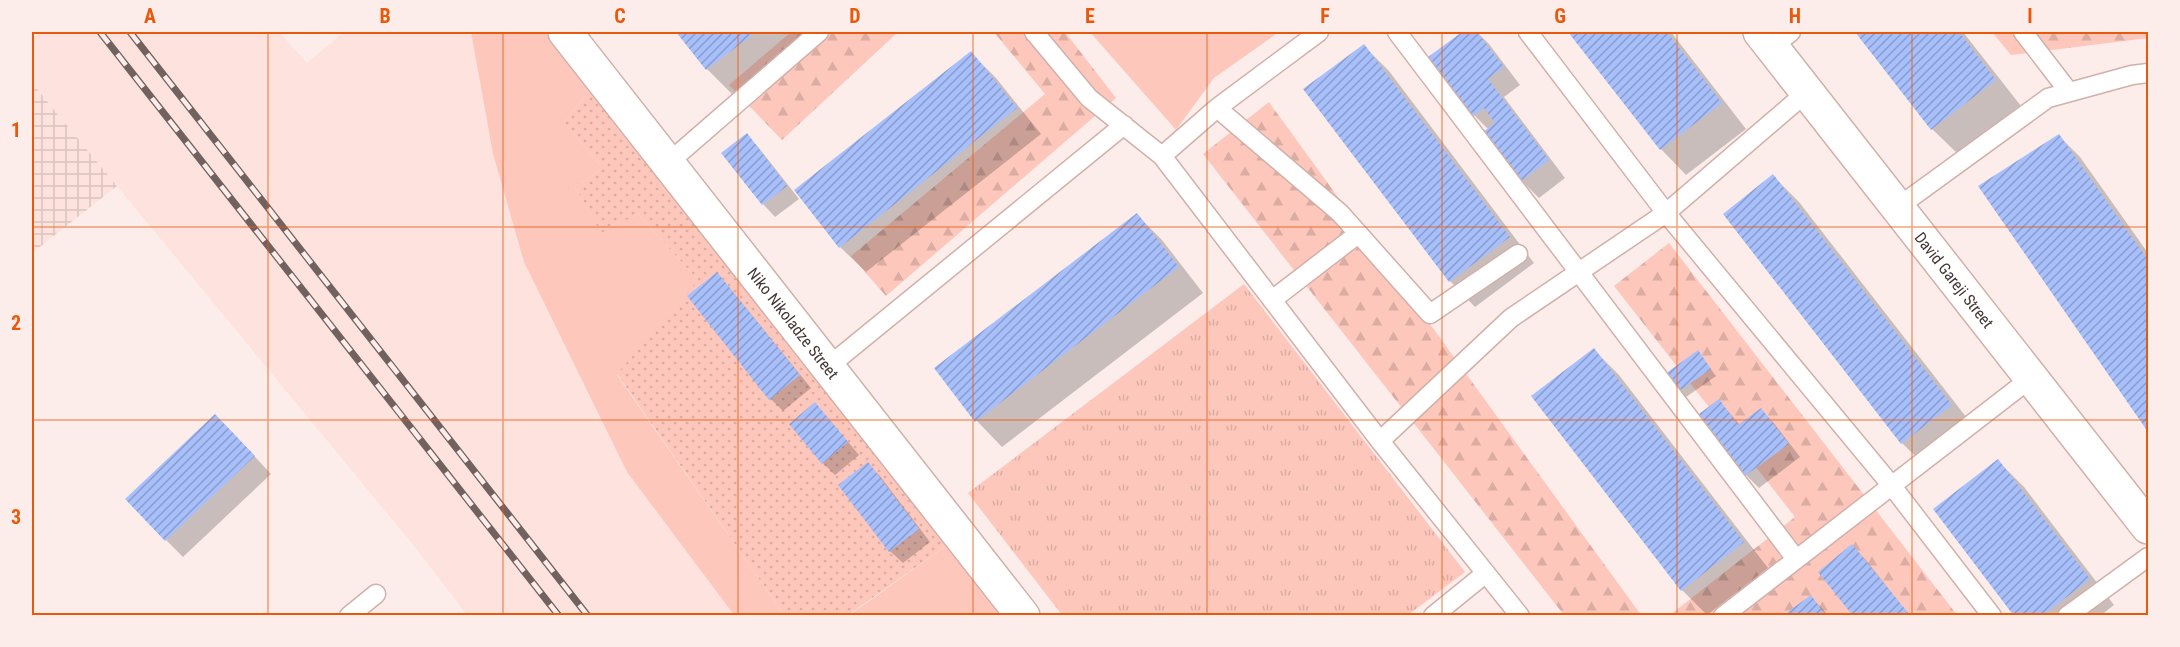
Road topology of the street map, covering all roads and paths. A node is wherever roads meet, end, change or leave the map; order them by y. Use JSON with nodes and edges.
{"nodes":[{"id":1,"x":565,"y":32,"type":"edge"},
{"id":2,"x":819,"y":32,"type":"edge"},
{"id":3,"x":1034,"y":32,"type":"edge"},
{"id":4,"x":1319,"y":32,"type":"edge"},
{"id":5,"x":1396,"y":32,"type":"edge"},
{"id":6,"x":1527,"y":32,"type":"edge"},
{"id":7,"x":2023,"y":32,"type":"edge"},
{"id":8,"x":1774,"y":37,"type":"edge"},
{"id":9,"x":2148,"y":73,"type":"edge"},
{"id":10,"x":1808,"y":92,"type":"junction"},
{"id":11,"x":2069,"y":92,"type":"junction"},
{"id":12,"x":1217,"y":108,"type":"junction"},
{"id":13,"x":1124,"y":125,"type":"junction"},
{"id":14,"x":1162,"y":156,"type":"junction"},
{"id":15,"x":668,"y":163,"type":"junction"},
{"id":16,"x":1898,"y":207,"type":"junction"},
{"id":17,"x":1666,"y":213,"type":"junction"},
{"id":18,"x":1358,"y":234,"type":"junction"},
{"id":19,"x":1518,"y":254,"type":"dead end"},
{"id":20,"x":1579,"y":272,"type":"junction"},
{"id":21,"x":1272,"y":300,"type":"junction"},
{"id":22,"x":829,"y":366,"type":"junction"},
{"id":23,"x":2031,"y":378,"type":"junction"},
{"id":24,"x":1380,"y":441,"type":"junction"},
{"id":25,"x":1892,"y":486,"type":"junction"},
{"id":26,"x":2148,"y":528,"type":"edge"},
{"id":27,"x":2148,"y":556,"type":"edge"},
{"id":28,"x":1796,"y":559,"type":"junction"},
{"id":29,"x":1486,"y":573,"type":"junction"},
{"id":30,"x":376,"y":594,"type":"dead end"},
{"id":31,"x":349,"y":615,"type":"edge"},
{"id":32,"x":1023,"y":615,"type":"edge"},
{"id":33,"x":1433,"y":615,"type":"edge"},
{"id":34,"x":1520,"y":615,"type":"edge"},
{"id":35,"x":1723,"y":615,"type":"edge"},
{"id":36,"x":1992,"y":615,"type":"edge"},
{"id":37,"x":2067,"y":615,"type":"edge"}],
"edges":[{"from":1,"to":15,"type":"street","name":"Niko Nikoladze Street"},
{"from":2,"to":15,"type":"lane"},
{"from":3,"to":13,"type":"lane"},
{"from":4,"to":12,"type":"lane"},
{"from":5,"to":20,"type":"lane"},
{"from":6,"to":17,"type":"lane"},
{"from":7,"to":11,"type":"lane"},
{"from":8,"to":10,"type":"street","name":"David Gareji Street"},
{"from":9,"to":11,"type":"lane"},
{"from":10,"to":16,"type":"street","name":"David Gareji Street"},
{"from":10,"to":17,"type":"lane"},
{"from":11,"to":16,"type":"lane"},
{"from":12,"to":14,"type":"lane"},
{"from":12,"to":18,"type":"lane"},
{"from":13,"to":14,"type":"lane"},
{"from":13,"to":22,"type":"lane"},
{"from":14,"to":21,"type":"lane"},
{"from":15,"to":22,"type":"street","name":"Niko Nikoladze Street"},
{"from":16,"to":23,"type":"street","name":"David Gareji Street"},
{"from":17,"to":20,"type":"lane"},
{"from":17,"to":25,"type":"lane"},
{"from":18,"to":19,"type":"lane"},
{"from":18,"to":21,"type":"lane"},
{"from":20,"to":24,"type":"lane"},
{"from":20,"to":28,"type":"lane"},
{"from":21,"to":24,"type":"lane"},
{"from":22,"to":32,"type":"street","name":"Niko Nikoladze Street"},
{"from":23,"to":25,"type":"lane"},
{"from":23,"to":26,"type":"street","name":"David Gareji Street"},
{"from":24,"to":29,"type":"lane"},
{"from":25,"to":28,"type":"lane"},
{"from":25,"to":36,"type":"lane"},
{"from":27,"to":37,"type":"lane"},
{"from":28,"to":35,"type":"lane"},
{"from":29,"to":33,"type":"lane"},
{"from":29,"to":34,"type":"lane"},
{"from":30,"to":31,"type":"lane"}]}
